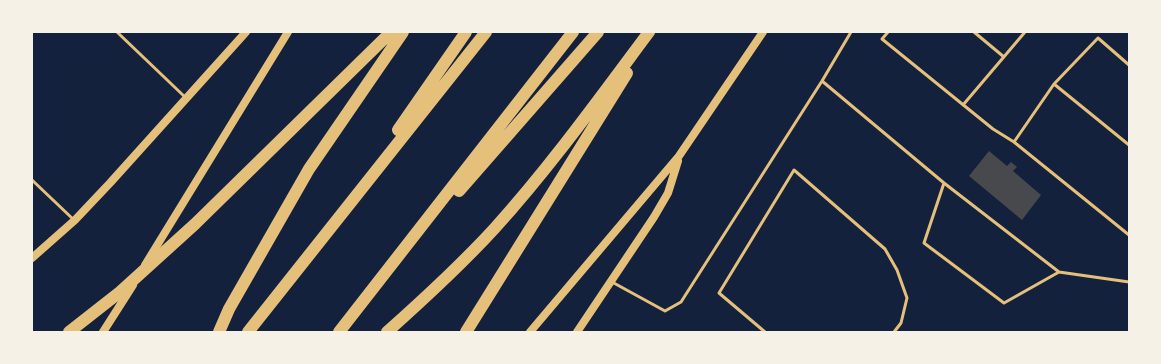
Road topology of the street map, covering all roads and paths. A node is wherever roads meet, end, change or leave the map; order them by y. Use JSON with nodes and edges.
{"nodes":[{"id":1,"x":117,"y":32,"type":"edge"},
{"id":2,"x":246,"y":32,"type":"edge"},
{"id":3,"x":288,"y":32,"type":"edge"},
{"id":4,"x":391,"y":32,"type":"edge"},
{"id":5,"x":404,"y":32,"type":"edge"},
{"id":6,"x":466,"y":32,"type":"edge"},
{"id":7,"x":486,"y":32,"type":"edge"},
{"id":8,"x":573,"y":32,"type":"edge"},
{"id":9,"x":598,"y":32,"type":"edge"},
{"id":10,"x":649,"y":32,"type":"edge"},
{"id":11,"x":653,"y":32,"type":"edge"},
{"id":12,"x":763,"y":32,"type":"edge"},
{"id":13,"x":851,"y":32,"type":"edge"},
{"id":14,"x":888,"y":32,"type":"edge"},
{"id":15,"x":974,"y":32,"type":"edge"},
{"id":16,"x":1025,"y":32,"type":"edge"},
{"id":17,"x":1004,"y":57,"type":"junction"},
{"id":18,"x":1129,"y":65,"type":"edge"},
{"id":19,"x":822,"y":81,"type":"junction"},
{"id":20,"x":1054,"y":84,"type":"junction"},
{"id":21,"x":187,"y":99,"type":"junction"},
{"id":22,"x":963,"y":105,"type":"junction"},
{"id":23,"x":1014,"y":142,"type":"junction"},
{"id":24,"x":1129,"y":145,"type":"edge"},
{"id":25,"x":679,"y":156,"type":"junction"},
{"id":26,"x":32,"y":180,"type":"edge"},
{"id":27,"x":944,"y":183,"type":"junction"},
{"id":28,"x":339,"y":216,"type":"junction"},
{"id":29,"x":75,"y":220,"type":"junction"},
{"id":30,"x":1129,"y":235,"type":"edge"},
{"id":31,"x":32,"y":258,"type":"edge"},
{"id":32,"x":1059,"y":272,"type":"junction"},
{"id":33,"x":610,"y":281,"type":"junction"},
{"id":34,"x":1129,"y":282,"type":"edge"},
{"id":35,"x":377,"y":285,"type":"junction"},
{"id":36,"x":69,"y":332,"type":"edge"},
{"id":37,"x":103,"y":332,"type":"edge"},
{"id":38,"x":219,"y":332,"type":"edge"},
{"id":39,"x":248,"y":332,"type":"edge"},
{"id":40,"x":339,"y":332,"type":"edge"},
{"id":41,"x":387,"y":332,"type":"edge"},
{"id":42,"x":466,"y":332,"type":"edge"},
{"id":43,"x":530,"y":332,"type":"edge"},
{"id":44,"x":577,"y":332,"type":"edge"},
{"id":45,"x":765,"y":332,"type":"edge"},
{"id":46,"x":894,"y":332,"type":"edge"}],
"edges":[{"from":1,"to":21,"type":"lane"},
{"from":2,"to":21,"type":"main road"},
{"from":3,"to":37,"type":"main road"},
{"from":4,"to":36,"type":"highway"},
{"from":5,"to":38,"type":"highway"},
{"from":6,"to":28,"type":"highway"},
{"from":7,"to":28,"type":"highway"},
{"from":8,"to":35,"type":"highway"},
{"from":9,"to":35,"type":"highway"},
{"from":10,"to":41,"type":"highway"},
{"from":11,"to":42,"type":"highway"},
{"from":12,"to":25,"type":"main road"},
{"from":13,"to":19,"type":"lane"},
{"from":14,"to":22,"type":"lane"},
{"from":15,"to":17,"type":"lane"},
{"from":16,"to":17,"type":"lane"},
{"from":17,"to":22,"type":"lane"},
{"from":18,"to":20,"type":"lane"},
{"from":19,"to":27,"type":"lane"},
{"from":19,"to":33,"type":"lane"},
{"from":20,"to":23,"type":"lane"},
{"from":20,"to":24,"type":"lane"},
{"from":21,"to":29,"type":"main road"},
{"from":22,"to":23,"type":"lane"},
{"from":23,"to":30,"type":"lane"},
{"from":25,"to":33,"type":"main road"},
{"from":25,"to":43,"type":"main road"},
{"from":26,"to":29,"type":"lane"},
{"from":27,"to":32,"type":"lane"},
{"from":27,"to":32,"type":"lane"},
{"from":28,"to":39,"type":"highway"},
{"from":29,"to":31,"type":"main road"},
{"from":32,"to":34,"type":"lane"},
{"from":33,"to":44,"type":"main road"},
{"from":35,"to":40,"type":"highway"},
{"from":45,"to":46,"type":"lane"}]}
